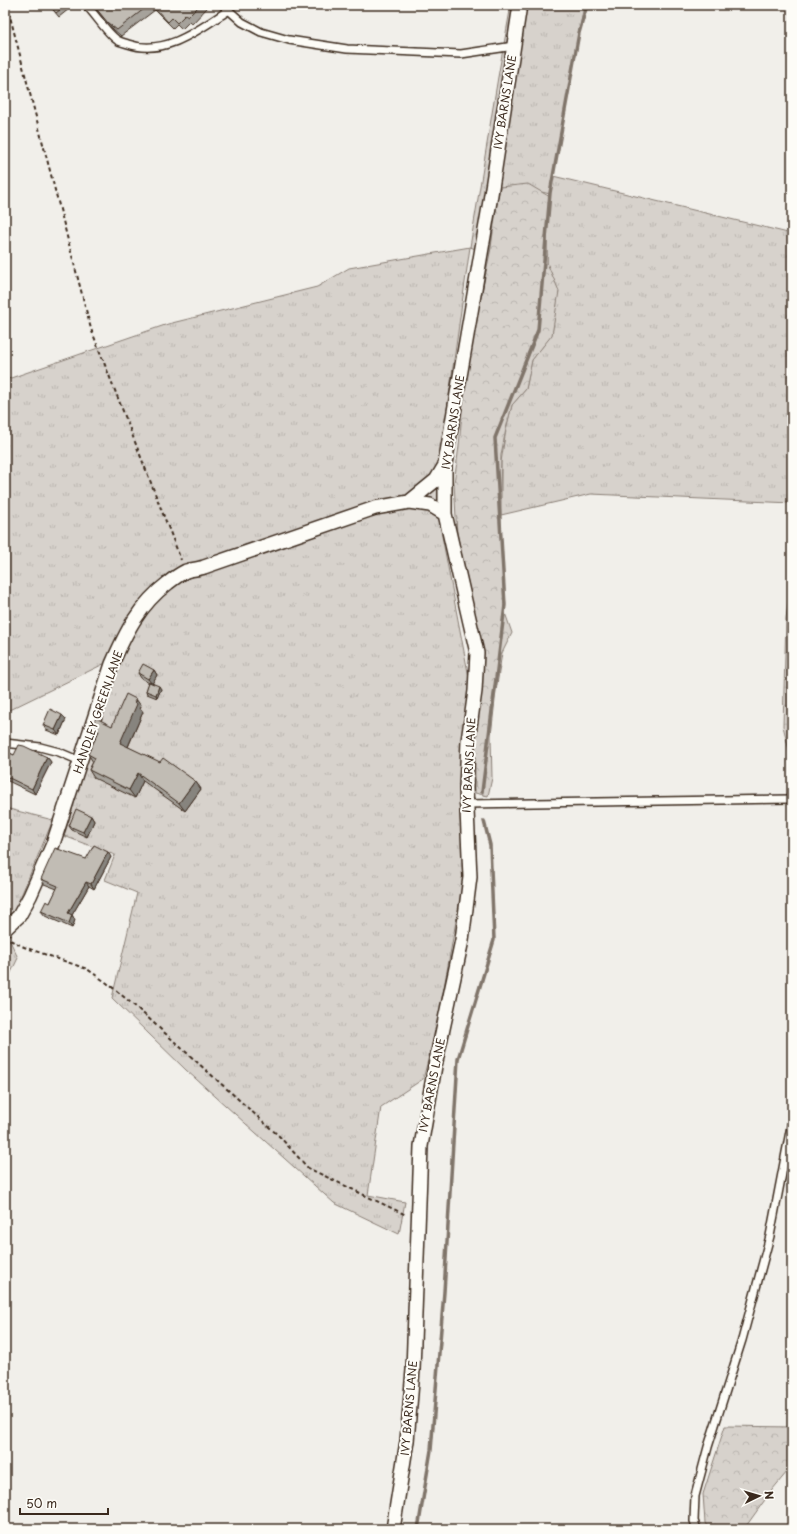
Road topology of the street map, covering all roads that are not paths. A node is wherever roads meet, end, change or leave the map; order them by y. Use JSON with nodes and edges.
{"nodes":[{"id":1,"x":86,"y":5,"type":"edge"},
{"id":2,"x":520,"y":5,"type":"edge"},
{"id":3,"x":226,"y":7,"type":"edge"},
{"id":4,"x":514,"y":46,"type":"junction"},
{"id":5,"x":445,"y":464,"type":"junction"},
{"id":6,"x":409,"y":502,"type":"junction"},
{"id":7,"x":445,"y":514,"type":"junction"},
{"id":8,"x":5,"y":743,"type":"edge"},
{"id":9,"x":80,"y":761,"type":"junction"},
{"id":10,"x":792,"y":799,"type":"edge"},
{"id":11,"x":467,"y":804,"type":"junction"},
{"id":12,"x":5,"y":929,"type":"edge"},
{"id":13,"x":792,"y":1121,"type":"edge"},
{"id":14,"x":393,"y":1529,"type":"edge"},
{"id":15,"x":697,"y":1529,"type":"edge"}],
"edges":[{"from":1,"to":3,"type":"lane"},
{"from":2,"to":4,"type":"street","name":"IVY BARNS LANE"},
{"from":3,"to":4,"type":"lane"},
{"from":4,"to":5,"type":"street","name":"IVY BARNS LANE"},
{"from":5,"to":6,"type":"street","name":"HANDLEY GREEN LANE"},
{"from":5,"to":7,"type":"street","name":"IVY BARNS LANE"},
{"from":6,"to":7,"type":"street","name":"HANDLEY GREEN LANE"},
{"from":6,"to":9,"type":"street","name":"HANDLEY GREEN LANE"},
{"from":7,"to":11,"type":"street","name":"IVY BARNS LANE"},
{"from":8,"to":9,"type":"lane"},
{"from":9,"to":12,"type":"street","name":"HANDLEY GREEN LANE"},
{"from":10,"to":11,"type":"lane"},
{"from":11,"to":14,"type":"street","name":"IVY BARNS LANE"},
{"from":13,"to":15,"type":"lane"}]}
